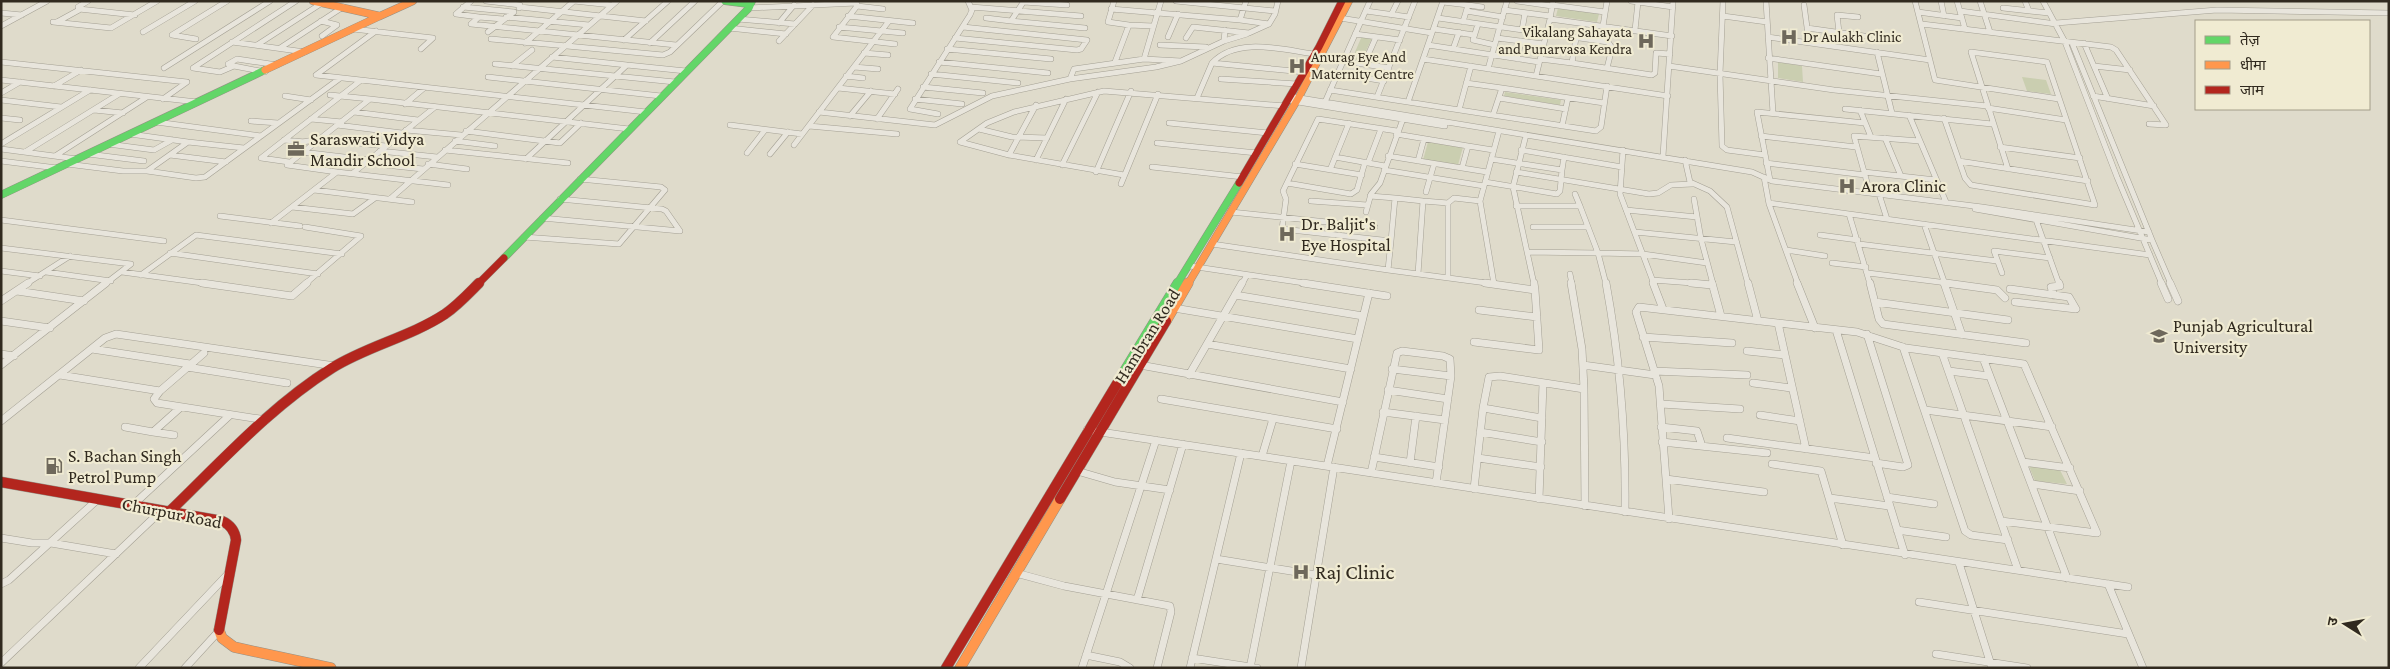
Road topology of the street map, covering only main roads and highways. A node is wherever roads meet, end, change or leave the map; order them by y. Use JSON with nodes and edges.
{"nodes":[{"id":1,"x":413,"y":1,"type":"edge"},
{"id":2,"x":724,"y":1,"type":"edge"},
{"id":3,"x":1342,"y":1,"type":"edge"},
{"id":4,"x":1349,"y":1,"type":"edge"},
{"id":5,"x":318,"y":2,"type":"edge"},
{"id":6,"x":750,"y":4,"type":"edge"},
{"id":7,"x":380,"y":16,"type":"junction"},
{"id":8,"x":1291,"y":100,"type":"junction"},
{"id":9,"x":1,"y":194,"type":"edge"},
{"id":10,"x":1221,"y":220,"type":"junction"},
{"id":11,"x":1195,"y":267,"type":"junction"},
{"id":12,"x":4,"y":484,"type":"edge"},
{"id":13,"x":165,"y":512,"type":"junction"},
{"id":14,"x":331,"y":668,"type":"edge"},
{"id":15,"x":946,"y":668,"type":"edge"},
{"id":16,"x":960,"y":668,"type":"edge"}],
"edges":[{"from":1,"to":7,"type":"main road"},
{"from":2,"to":6,"type":"main road"},
{"from":3,"to":8,"type":"main road","name":"Hambran Road"},
{"from":4,"to":8,"type":"main road","name":"Hambran Road"},
{"from":5,"to":7,"type":"main road"},
{"from":6,"to":13,"type":"main road"},
{"from":7,"to":9,"type":"main road"},
{"from":8,"to":10,"type":"main road","name":"Hambran Road"},
{"from":8,"to":10,"type":"main road","name":"Hambran Road"},
{"from":10,"to":11,"type":"main road","name":"Hambran Road"},
{"from":10,"to":11,"type":"main road","name":"Hambran Road"},
{"from":11,"to":15,"type":"main road","name":"Hambran Road"},
{"from":11,"to":16,"type":"main road","name":"Hambran Road"},
{"from":12,"to":13,"type":"main road","name":"Churpur Road"},
{"from":13,"to":14,"type":"main road","name":"Churpur Road"}]}
